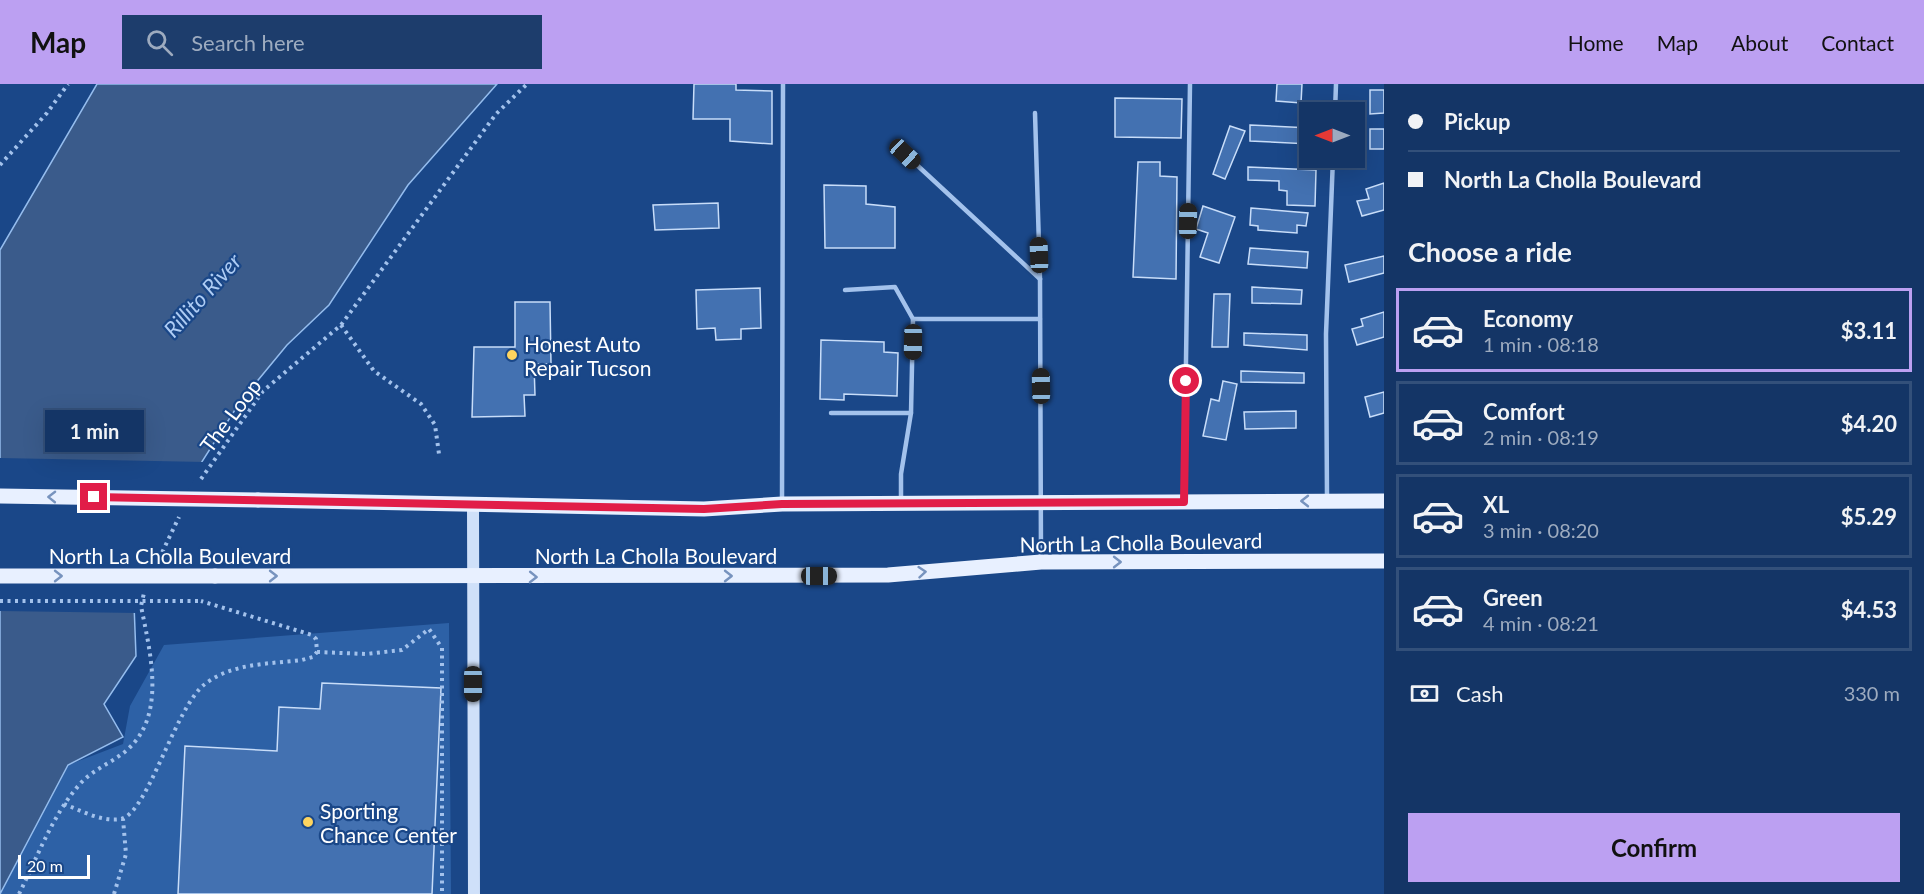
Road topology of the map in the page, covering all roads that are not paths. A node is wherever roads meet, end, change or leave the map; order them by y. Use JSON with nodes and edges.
{"nodes":[{"id":1,"x":783,"y":84,"type":"edge"},
{"id":2,"x":1190,"y":84,"type":"edge"},
{"id":3,"x":1336,"y":84,"type":"edge"},
{"id":4,"x":1335,"y":102,"type":"edge"},
{"id":5,"x":1035,"y":113,"type":"dead end"},
{"id":6,"x":905,"y":154,"type":"dead end"},
{"id":7,"x":1333,"y":168,"type":"edge"},
{"id":8,"x":1040,"y":279,"type":"junction"},
{"id":9,"x":845,"y":290,"type":"dead end"},
{"id":10,"x":913,"y":319,"type":"junction"},
{"id":11,"x":1040,"y":319,"type":"junction"},
{"id":12,"x":831,"y":413,"type":"dead end"},
{"id":13,"x":911,"y":413,"type":"junction"},
{"id":14,"x":0,"y":496,"type":"edge"},
{"id":15,"x":1327,"y":501,"type":"junction"},
{"id":16,"x":1384,"y":501,"type":"edge"},
{"id":17,"x":1042,"y":502,"type":"junction"},
{"id":18,"x":1184,"y":502,"type":"junction"},
{"id":19,"x":901,"y":503,"type":"junction"},
{"id":20,"x":473,"y":504,"type":"junction"},
{"id":21,"x":782,"y":504,"type":"junction"},
{"id":22,"x":1384,"y":561,"type":"edge"},
{"id":23,"x":1041,"y":562,"type":"junction"},
{"id":24,"x":0,"y":576,"type":"edge"},
{"id":25,"x":474,"y":576,"type":"junction"},
{"id":26,"x":474,"y":894,"type":"edge"}],
"edges":[{"from":1,"to":21,"type":"lane"},
{"from":2,"to":18,"type":"lane"},
{"from":3,"to":4,"type":"lane"},
{"from":5,"to":8,"type":"lane"},
{"from":6,"to":8,"type":"lane"},
{"from":7,"to":15,"type":"lane"},
{"from":8,"to":11,"type":"lane"},
{"from":9,"to":10,"type":"lane"},
{"from":10,"to":11,"type":"lane"},
{"from":10,"to":13,"type":"lane"},
{"from":11,"to":17,"type":"lane"},
{"from":12,"to":13,"type":"lane"},
{"from":13,"to":19,"type":"lane"},
{"from":20,"to":14,"type":"main road","name":"North La Cholla Boulevard","one_way":true,"bridge":true},
{"from":15,"to":16,"type":"main road","name":"North La Cholla Boulevard"},
{"from":15,"to":18,"type":"main road","name":"North La Cholla Boulevard","one_way":true},
{"from":17,"to":18,"type":"main road","name":"North La Cholla Boulevard"},
{"from":17,"to":19,"type":"main road","name":"North La Cholla Boulevard"},
{"from":17,"to":23,"type":"lane"},
{"from":19,"to":21,"type":"main road","name":"North La Cholla Boulevard"},
{"from":20,"to":21,"type":"main road","name":"North La Cholla Boulevard"},
{"from":20,"to":25,"type":"street"},
{"from":23,"to":22,"type":"main road","name":"North La Cholla Boulevard","one_way":true},
{"from":25,"to":23,"type":"main road","name":"North La Cholla Boulevard","one_way":true},
{"from":24,"to":25,"type":"main road","name":"North La Cholla Boulevard","one_way":true,"bridge":true},
{"from":25,"to":26,"type":"street"}]}
